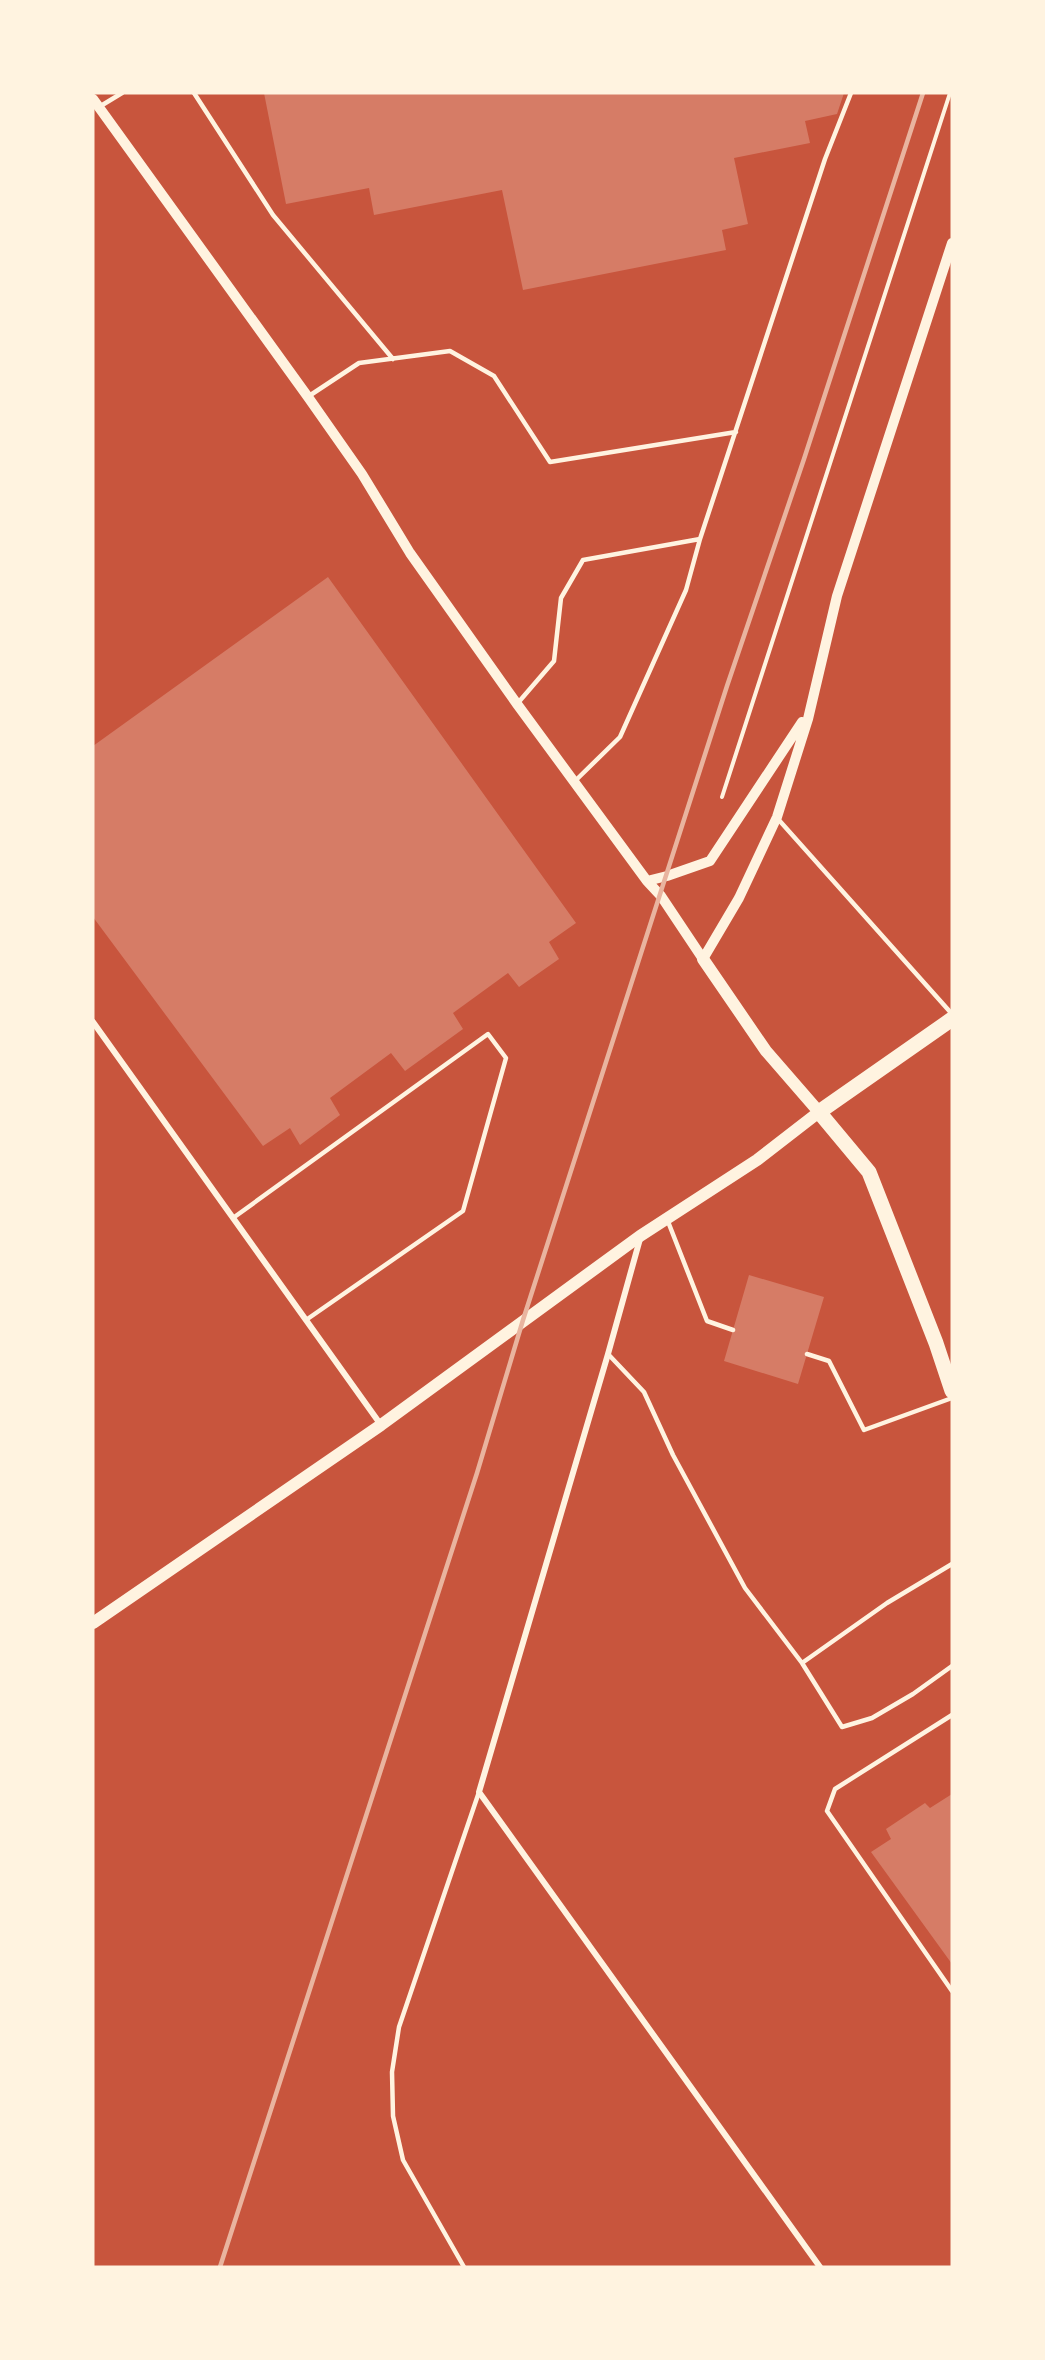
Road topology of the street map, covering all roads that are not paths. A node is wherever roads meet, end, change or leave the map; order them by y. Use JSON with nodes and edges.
{"nodes":[{"id":1,"x":122,"y":93,"type":"edge"},
{"id":2,"x":194,"y":93,"type":"edge"},
{"id":3,"x":851,"y":93,"type":"edge"},
{"id":4,"x":96,"y":103,"type":"edge"},
{"id":5,"x":952,"y":243,"type":"edge"},
{"id":6,"x":393,"y":359,"type":"junction"},
{"id":7,"x":308,"y":397,"type":"junction"},
{"id":8,"x":736,"y":432,"type":"junction"},
{"id":9,"x":699,"y":539,"type":"junction"},
{"id":10,"x":517,"y":704,"type":"junction"},
{"id":11,"x":809,"y":712,"type":"junction"},
{"id":12,"x":573,"y":782,"type":"junction"},
{"id":13,"x":777,"y":817,"type":"junction"},
{"id":14,"x":647,"y":880,"type":"junction"},
{"id":15,"x":703,"y":959,"type":"junction"},
{"id":16,"x":952,"y":1017,"type":"edge"},
{"id":17,"x":93,"y":1022,"type":"edge"},
{"id":18,"x":819,"y":1112,"type":"junction"},
{"id":19,"x":233,"y":1218,"type":"junction"},
{"id":20,"x":667,"y":1219,"type":"junction"},
{"id":21,"x":640,"y":1236,"type":"junction"},
{"id":22,"x":306,"y":1320,"type":"junction"},
{"id":23,"x":734,"y":1330,"type":"dead end"},
{"id":24,"x":608,"y":1354,"type":"junction"},
{"id":25,"x":807,"y":1354,"type":"dead end"},
{"id":26,"x":952,"y":1391,"type":"edge"},
{"id":27,"x":952,"y":1398,"type":"edge"},
{"id":28,"x":381,"y":1425,"type":"junction"},
{"id":29,"x":952,"y":1564,"type":"edge"},
{"id":30,"x":93,"y":1623,"type":"edge"},
{"id":31,"x":802,"y":1663,"type":"junction"},
{"id":32,"x":952,"y":1666,"type":"edge"},
{"id":33,"x":952,"y":1715,"type":"edge"},
{"id":34,"x":479,"y":1792,"type":"junction"},
{"id":35,"x":952,"y":1990,"type":"edge"},
{"id":36,"x":464,"y":2267,"type":"edge"},
{"id":37,"x":820,"y":2267,"type":"edge"}],
"edges":[{"from":1,"to":4,"type":"lane"},
{"from":2,"to":6,"type":"lane"},
{"from":3,"to":8,"type":"lane"},
{"from":4,"to":7,"type":"street"},
{"from":5,"to":11,"type":"street"},
{"from":6,"to":7,"type":"lane"},
{"from":6,"to":8,"type":"lane"},
{"from":7,"to":10,"type":"street"},
{"from":8,"to":9,"type":"lane"},
{"from":9,"to":10,"type":"lane"},
{"from":9,"to":12,"type":"lane"},
{"from":10,"to":12,"type":"street"},
{"from":11,"to":13,"type":"street"},
{"from":11,"to":14,"type":"street"},
{"from":12,"to":14,"type":"street"},
{"from":13,"to":15,"type":"street"},
{"from":13,"to":16,"type":"lane"},
{"from":14,"to":15,"type":"street"},
{"from":15,"to":18,"type":"main road"},
{"from":16,"to":18,"type":"main road"},
{"from":17,"to":19,"type":"street"},
{"from":18,"to":20,"type":"main road"},
{"from":18,"to":26,"type":"main road"},
{"from":19,"to":22,"type":"street"},
{"from":19,"to":22,"type":"lane"},
{"from":20,"to":21,"type":"main road"},
{"from":20,"to":23,"type":"lane"},
{"from":21,"to":24,"type":"street"},
{"from":21,"to":28,"type":"main road"},
{"from":22,"to":28,"type":"street"},
{"from":24,"to":31,"type":"lane"},
{"from":24,"to":34,"type":"street"},
{"from":25,"to":27,"type":"lane"},
{"from":28,"to":30,"type":"main road"},
{"from":29,"to":31,"type":"lane"},
{"from":31,"to":32,"type":"lane"},
{"from":33,"to":35,"type":"lane"},
{"from":34,"to":36,"type":"lane"},
{"from":34,"to":37,"type":"street"}]}
